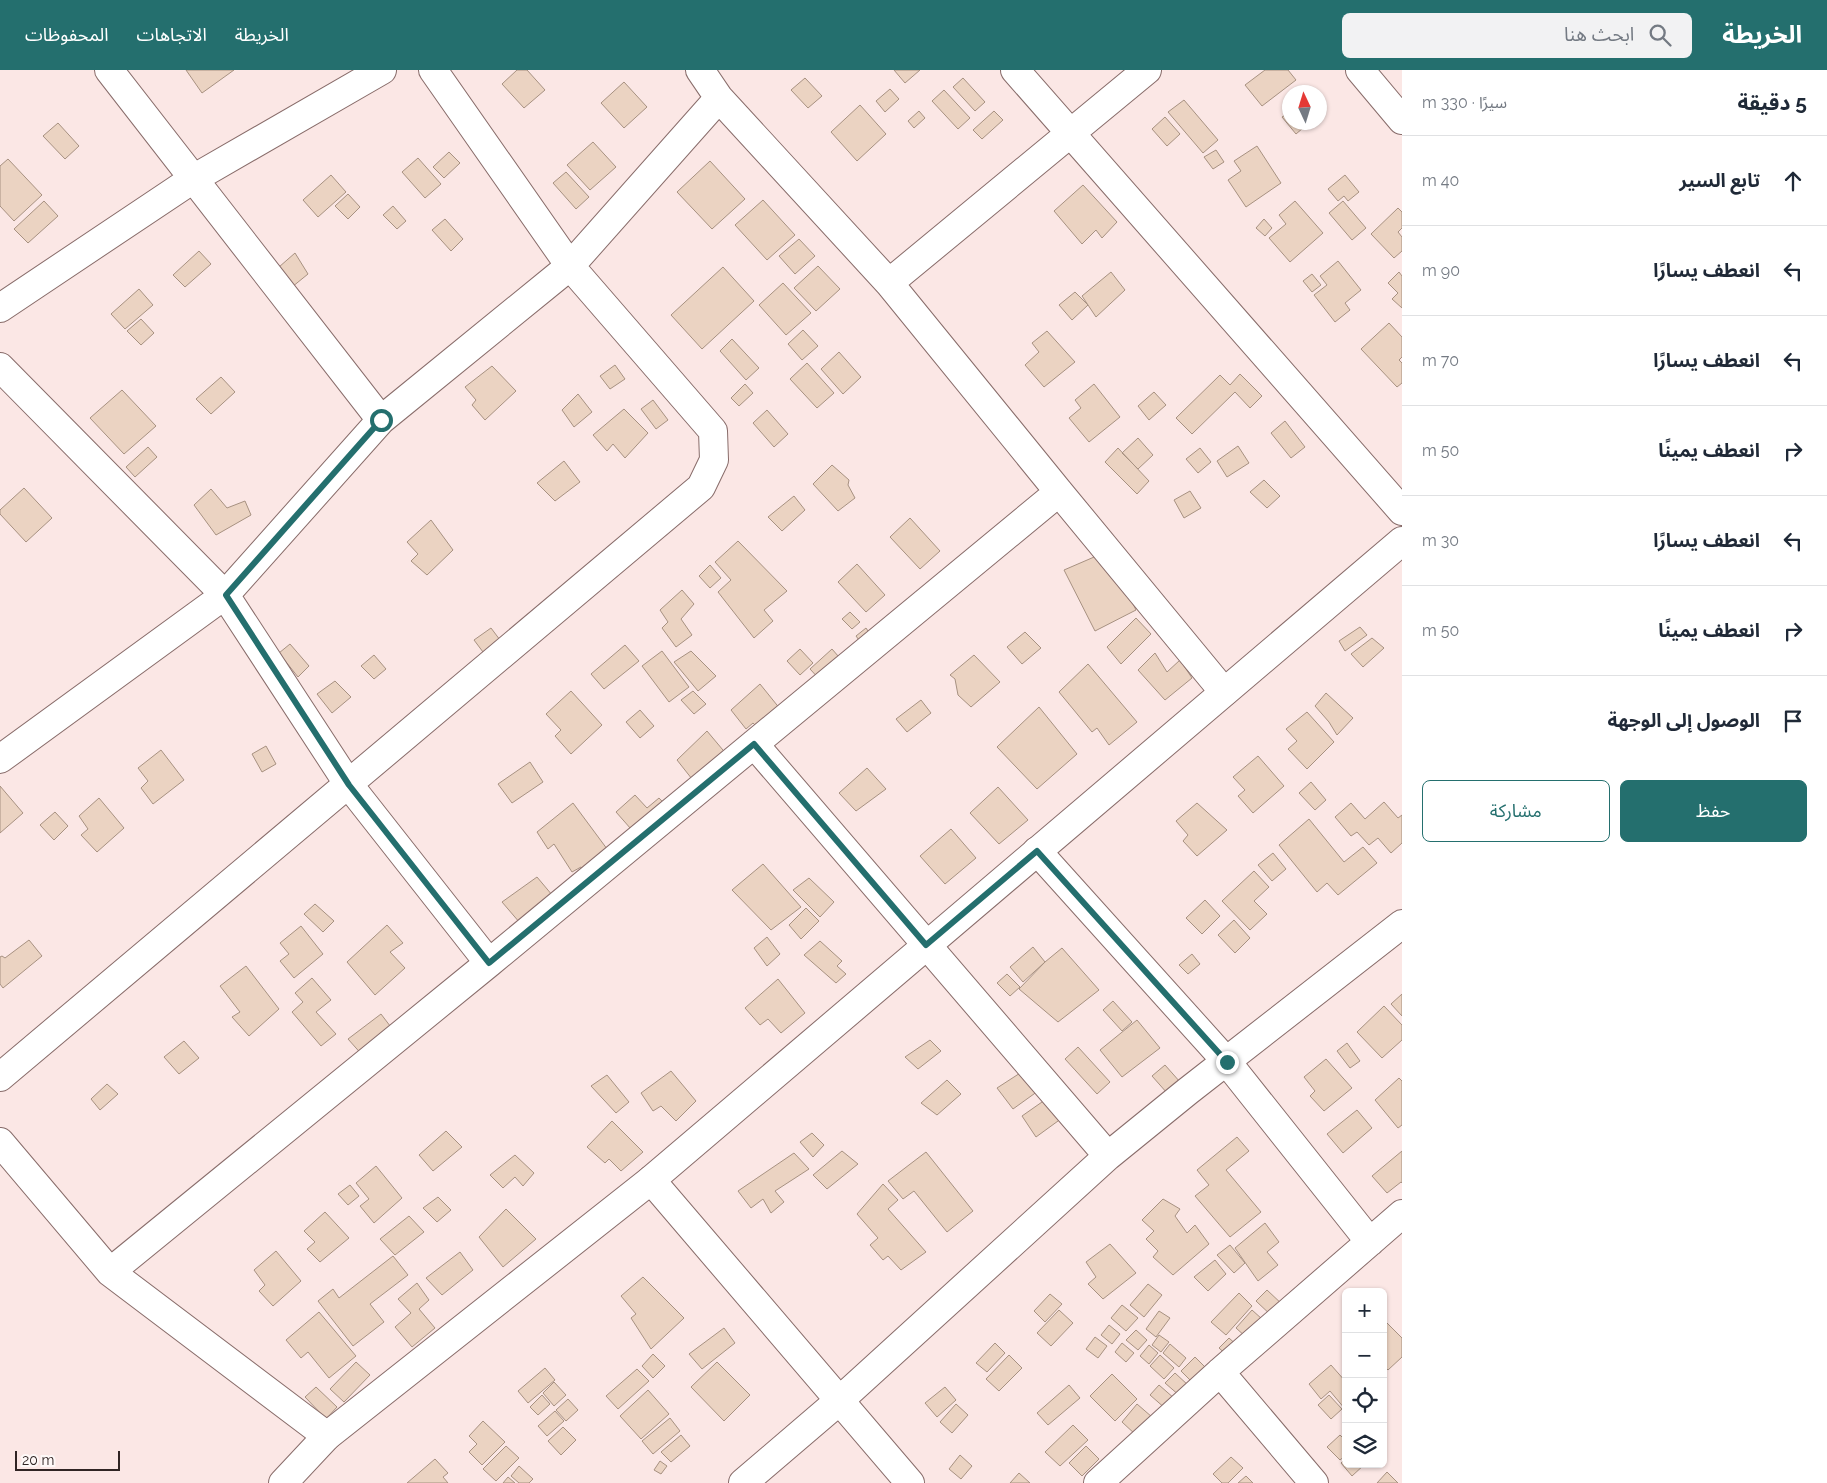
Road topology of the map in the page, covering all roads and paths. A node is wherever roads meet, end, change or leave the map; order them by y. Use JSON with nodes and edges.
{"nodes":[{"id":1,"x":109,"y":70,"type":"edge"},
{"id":2,"x":382,"y":70,"type":"edge"},
{"id":3,"x":433,"y":70,"type":"edge"},
{"id":4,"x":700,"y":70,"type":"edge"},
{"id":5,"x":1015,"y":70,"type":"edge"},
{"id":6,"x":1147,"y":70,"type":"edge"},
{"id":7,"x":1360,"y":70,"type":"edge"},
{"id":8,"x":719,"y":98,"type":"junction"},
{"id":9,"x":1402,"y":120,"type":"edge"},
{"id":10,"x":1070,"y":134,"type":"junction"},
{"id":11,"x":192,"y":180,"type":"junction"},
{"id":12,"x":570,"y":266,"type":"junction"},
{"id":13,"x":889,"y":283,"type":"junction"},
{"id":14,"x":0,"y":308,"type":"edge"},
{"id":15,"x":0,"y":367,"type":"edge"},
{"id":16,"x":381,"y":420,"type":"junction"},
{"id":17,"x":1059,"y":492,"type":"junction"},
{"id":18,"x":1402,"y":511,"type":"edge"},
{"id":19,"x":1402,"y":540,"type":"edge"},
{"id":20,"x":226,"y":595,"type":"junction"},
{"id":21,"x":1224,"y":692,"type":"junction"},
{"id":22,"x":754,"y":744,"type":"junction"},
{"id":23,"x":0,"y":758,"type":"edge"},
{"id":24,"x":349,"y":785,"type":"junction"},
{"id":25,"x":1037,"y":851,"type":"junction"},
{"id":26,"x":1402,"y":924,"type":"edge"},
{"id":27,"x":926,"y":945,"type":"junction"},
{"id":28,"x":489,"y":963,"type":"junction"},
{"id":29,"x":1227,"y":1062,"type":"junction"},
{"id":30,"x":0,"y":1077,"type":"edge"},
{"id":31,"x":0,"y":1142,"type":"edge"},
{"id":32,"x":1108,"y":1156,"type":"junction"},
{"id":33,"x":651,"y":1180,"type":"junction"},
{"id":34,"x":1402,"y":1214,"type":"edge"},
{"id":35,"x":1370,"y":1242,"type":"junction"},
{"id":36,"x":110,"y":1272,"type":"junction"},
{"id":37,"x":1220,"y":1372,"type":"junction"},
{"id":38,"x":840,"y":1400,"type":"junction"},
{"id":39,"x":327,"y":1436,"type":"junction"},
{"id":40,"x":284,"y":1483,"type":"edge"},
{"id":41,"x":743,"y":1483,"type":"edge"},
{"id":42,"x":910,"y":1483,"type":"edge"},
{"id":43,"x":1098,"y":1483,"type":"edge"},
{"id":44,"x":1314,"y":1483,"type":"edge"}],
"edges":[{"from":1,"to":11,"type":"street"},
{"from":2,"to":11,"type":"street"},
{"from":3,"to":12,"type":"street"},
{"from":4,"to":8,"type":"street"},
{"from":5,"to":10,"type":"street"},
{"from":6,"to":10,"type":"street"},
{"from":7,"to":9,"type":"street"},
{"from":8,"to":12,"type":"street"},
{"from":8,"to":13,"type":"street"},
{"from":10,"to":13,"type":"street"},
{"from":10,"to":18,"type":"street"},
{"from":11,"to":14,"type":"street"},
{"from":11,"to":16,"type":"street"},
{"from":12,"to":16,"type":"street"},
{"from":12,"to":24,"type":"street"},
{"from":13,"to":17,"type":"street"},
{"from":15,"to":20,"type":"street"},
{"from":16,"to":20,"type":"street"},
{"from":17,"to":21,"type":"street"},
{"from":17,"to":22,"type":"street"},
{"from":19,"to":21,"type":"street"},
{"from":20,"to":23,"type":"street"},
{"from":20,"to":24,"type":"street"},
{"from":21,"to":25,"type":"street"},
{"from":22,"to":27,"type":"street"},
{"from":22,"to":28,"type":"street"},
{"from":24,"to":28,"type":"street"},
{"from":24,"to":30,"type":"street"},
{"from":25,"to":27,"type":"street"},
{"from":25,"to":29,"type":"street"},
{"from":26,"to":29,"type":"street"},
{"from":27,"to":32,"type":"street"},
{"from":27,"to":33,"type":"street"},
{"from":28,"to":36,"type":"street"},
{"from":29,"to":32,"type":"street"},
{"from":29,"to":35,"type":"street"},
{"from":31,"to":36,"type":"street"},
{"from":32,"to":38,"type":"street"},
{"from":33,"to":38,"type":"street"},
{"from":33,"to":39,"type":"street"},
{"from":34,"to":35,"type":"street"},
{"from":35,"to":37,"type":"street"},
{"from":36,"to":39,"type":"street"},
{"from":37,"to":43,"type":"street"},
{"from":37,"to":44,"type":"street"},
{"from":38,"to":41,"type":"street"},
{"from":38,"to":42,"type":"street"},
{"from":39,"to":40,"type":"street"}]}
